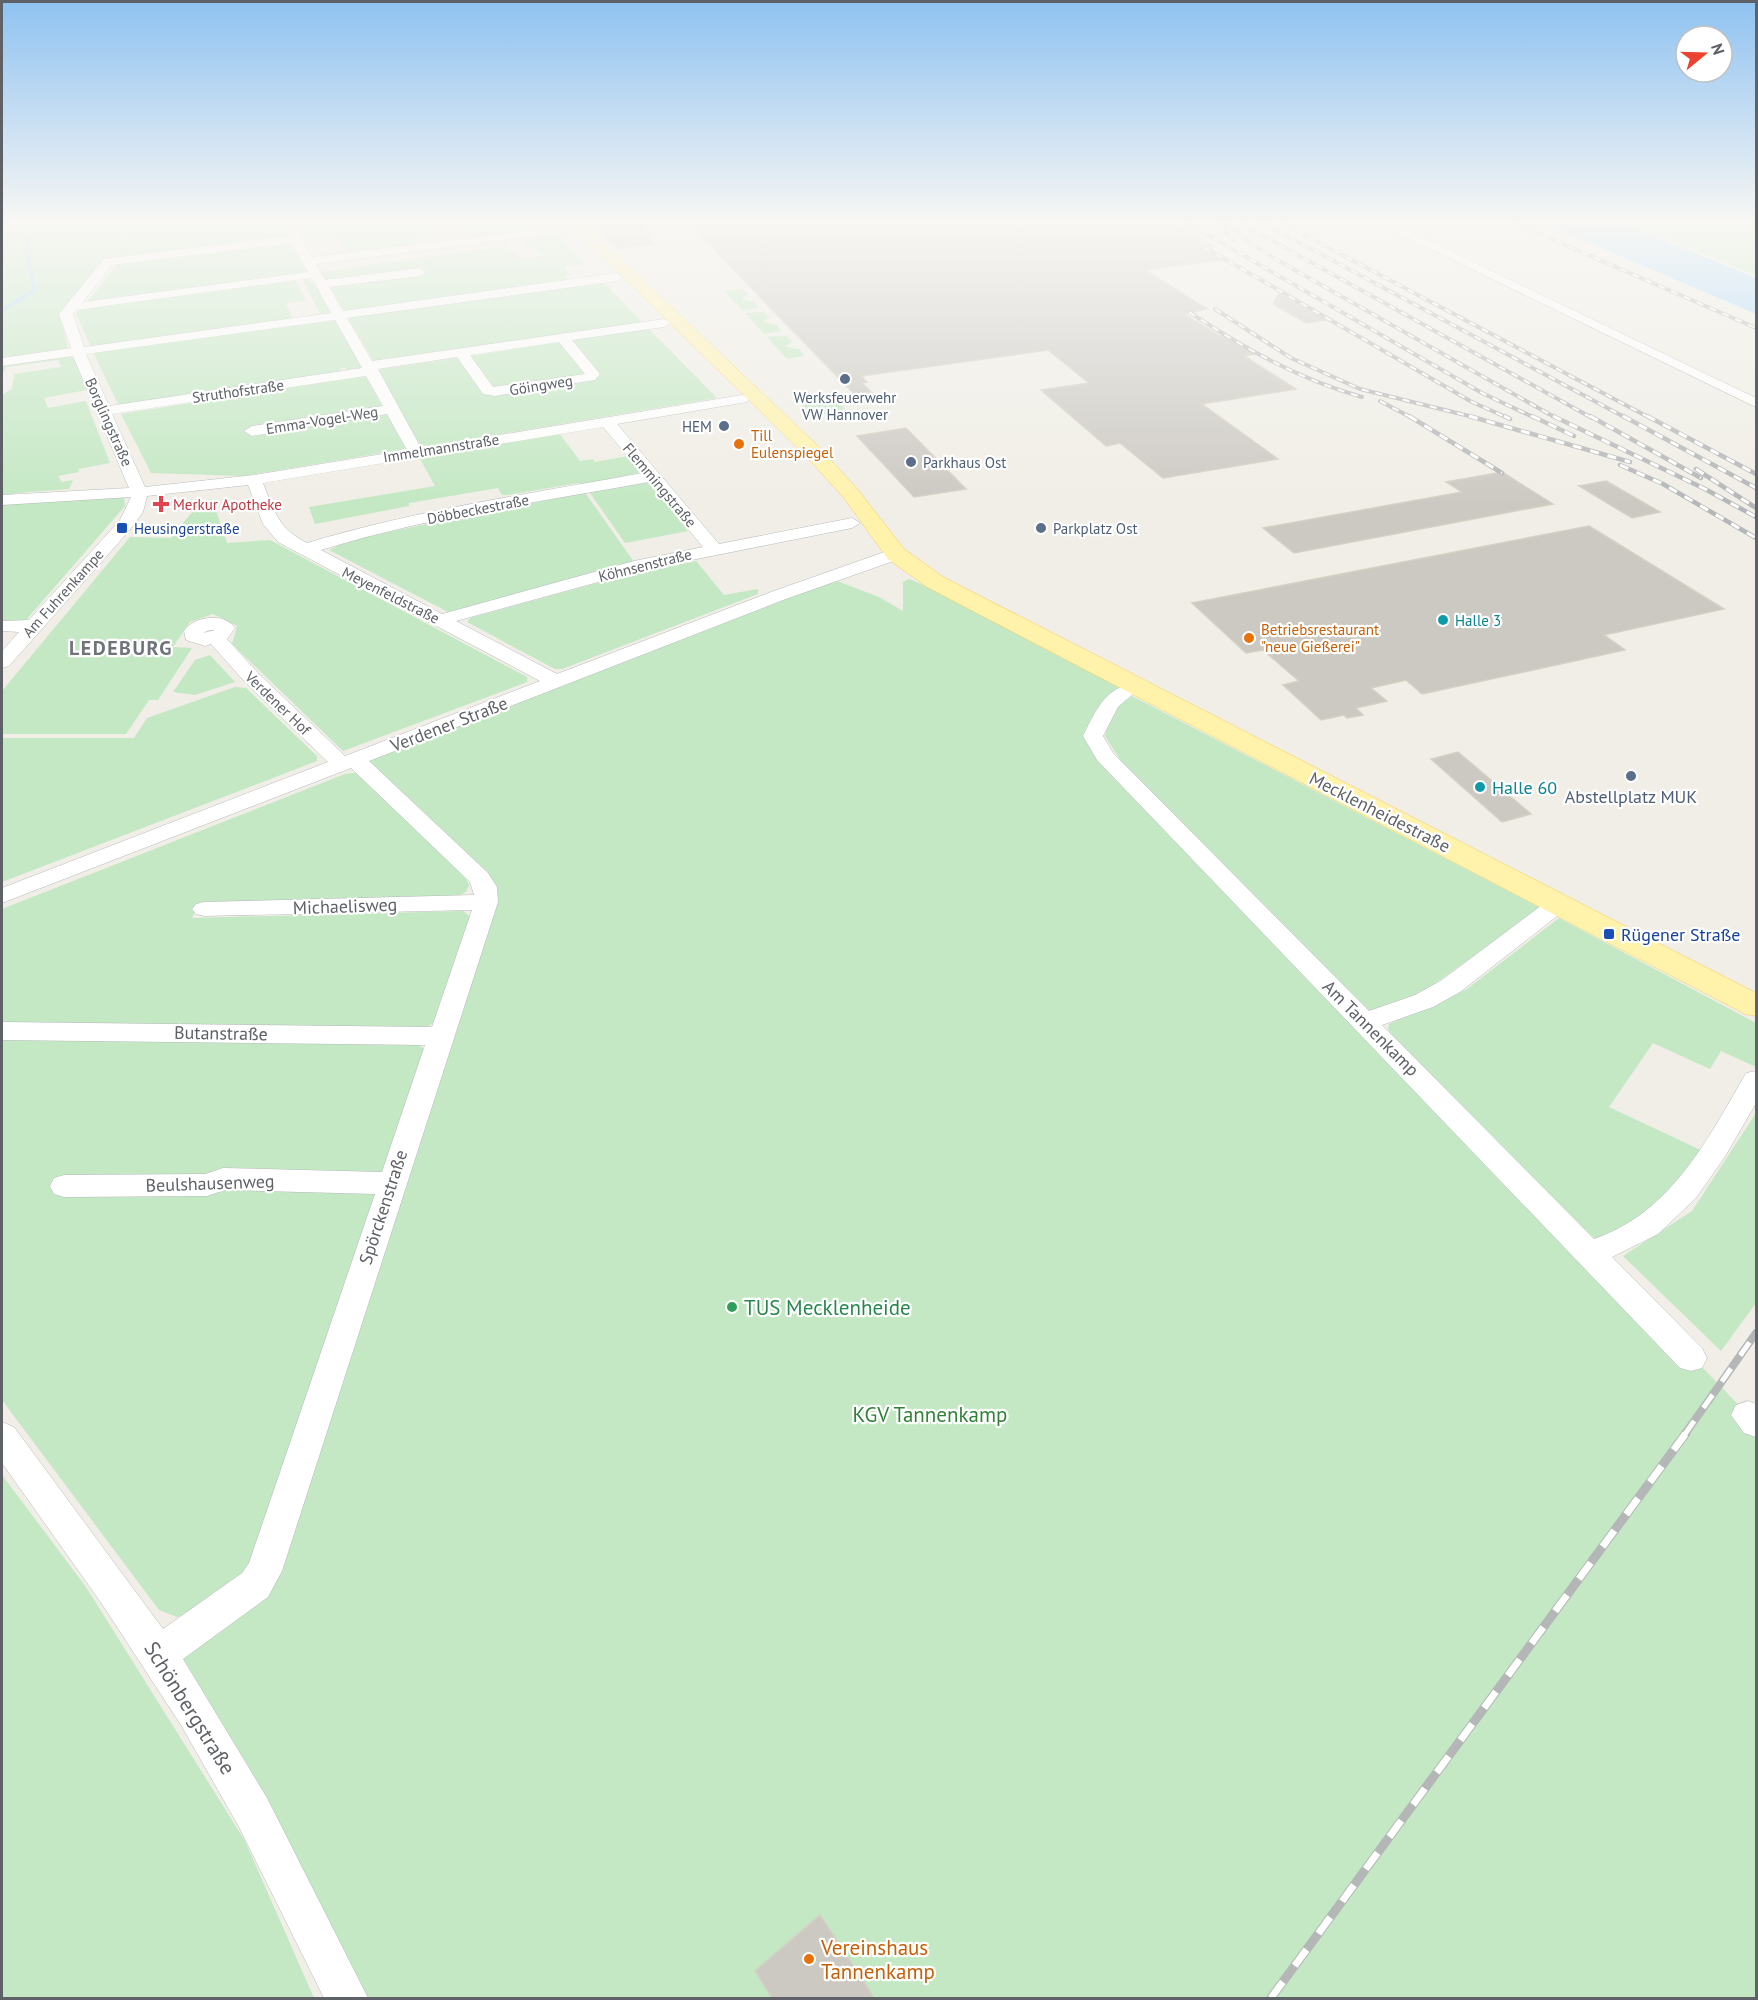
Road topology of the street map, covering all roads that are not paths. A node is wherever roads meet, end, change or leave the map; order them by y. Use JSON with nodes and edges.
{"nodes":[{"id":1,"x":67,"y":317,"type":"edge"},
{"id":2,"x":323,"y":317,"type":"edge"},
{"id":3,"x":341,"y":317,"type":"edge"},
{"id":4,"x":658,"y":317,"type":"edge"},
{"id":5,"x":664,"y":317,"type":"edge"},
{"id":6,"x":1578,"y":317,"type":"edge"},
{"id":7,"x":664,"y":323,"type":"junction"},
{"id":8,"x":562,"y":338,"type":"junction"},
{"id":9,"x":77,"y":351,"type":"junction"},
{"id":10,"x":461,"y":353,"type":"junction"},
{"id":11,"x":2,"y":362,"type":"edge"},
{"id":12,"x":371,"y":369,"type":"junction"},
{"id":13,"x":746,"y":396,"type":"junction"},
{"id":14,"x":1756,"y":403,"type":"edge"},
{"id":15,"x":392,"y":409,"type":"junction"},
{"id":16,"x":104,"y":411,"type":"junction"},
{"id":17,"x":606,"y":421,"type":"junction"},
{"id":18,"x":252,"y":431,"type":"dead end"},
{"id":19,"x":786,"y":445,"type":"junction"},
{"id":20,"x":811,"y":450,"type":"junction"},
{"id":21,"x":416,"y":452,"type":"junction"},
{"id":22,"x":653,"y":476,"type":"junction"},
{"id":23,"x":254,"y":480,"type":"junction"},
{"id":24,"x":139,"y":492,"type":"junction"},
{"id":25,"x":2,"y":500,"type":"edge"},
{"id":26,"x":852,"y":523,"type":"junction"},
{"id":27,"x":714,"y":549,"type":"junction"},
{"id":28,"x":304,"y":550,"type":"junction"},
{"id":29,"x":888,"y":556,"type":"junction"},
{"id":30,"x":441,"y":620,"type":"junction"},
{"id":31,"x":2,"y":626,"type":"edge"},
{"id":32,"x":32,"y":626,"type":"junction"},
{"id":33,"x":216,"y":638,"type":"dead end"},
{"id":34,"x":2,"y":662,"type":"edge"},
{"id":35,"x":557,"y":682,"type":"junction"},
{"id":36,"x":1125,"y":692,"type":"dead end"},
{"id":37,"x":349,"y":762,"type":"junction"},
{"id":38,"x":2,"y":896,"type":"edge"},
{"id":39,"x":486,"y":902,"type":"junction"},
{"id":40,"x":1558,"y":904,"type":"junction"},
{"id":41,"x":204,"y":909,"type":"dead end"},
{"id":42,"x":1756,"y":1006,"type":"edge"},
{"id":43,"x":1365,"y":1022,"type":"junction"},
{"id":44,"x":2,"y":1031,"type":"edge"},
{"id":45,"x":440,"y":1036,"type":"junction"},
{"id":46,"x":1756,"y":1080,"type":"edge"},
{"id":47,"x":391,"y":1183,"type":"junction"},
{"id":48,"x":64,"y":1186,"type":"dead end"},
{"id":49,"x":1591,"y":1252,"type":"junction"},
{"id":50,"x":1691,"y":1358,"type":"dead end"},
{"id":51,"x":2,"y":1437,"type":"edge"},
{"id":52,"x":158,"y":1655,"type":"junction"},
{"id":53,"x":346,"y":1998,"type":"edge"}],
"edges":[{"from":1,"to":9,"type":"street","name":"Borglingstraße"},
{"from":2,"to":9,"type":"street"},
{"from":3,"to":12,"type":"street"},
{"from":4,"to":7,"type":"main road","name":"Mecklenheidestraße"},
{"from":5,"to":13,"type":"main road","name":"Mecklenheidestraße"},
{"from":6,"to":14,"type":"street"},
{"from":7,"to":8,"type":"street","name":"Struthofstraße"},
{"from":7,"to":13,"type":"main road","name":"Mecklenheidestraße"},
{"from":8,"to":10,"type":"street","name":"Struthofstraße"},
{"from":8,"to":10,"type":"street","name":"Göingweg"},
{"from":9,"to":11,"type":"street"},
{"from":9,"to":16,"type":"street","name":"Borglingstraße"},
{"from":10,"to":12,"type":"street","name":"Struthofstraße"},
{"from":12,"to":15,"type":"street"},
{"from":12,"to":16,"type":"street","name":"Struthofstraße"},
{"from":13,"to":17,"type":"street","name":"Immelmannstraße"},
{"from":13,"to":19,"type":"main road","name":"Mecklenheidestraße"},
{"from":13,"to":20,"type":"main road","name":"Mecklenheidestraße"},
{"from":15,"to":18,"type":"street","name":"Emma-Vogel-Weg"},
{"from":15,"to":21,"type":"street"},
{"from":16,"to":24,"type":"street","name":"Borglingstraße"},
{"from":17,"to":21,"type":"street","name":"Immelmannstraße"},
{"from":17,"to":22,"type":"street","name":"Flemmingstraße"},
{"from":19,"to":20,"type":"main road"},
{"from":19,"to":26,"type":"main road","name":"Mecklenheidestraße"},
{"from":20,"to":29,"type":"main road","name":"Mecklenheidestraße"},
{"from":21,"to":23,"type":"street","name":"Immelmannstraße"},
{"from":22,"to":27,"type":"street","name":"Flemmingstraße"},
{"from":22,"to":28,"type":"street","name":"Döbbeckestraße"},
{"from":23,"to":24,"type":"street","name":"Immelmannstraße"},
{"from":23,"to":28,"type":"street","name":"Meyenfeldstraße"},
{"from":24,"to":25,"type":"street"},
{"from":24,"to":32,"type":"street","name":"Am Fuhrenkampe"},
{"from":26,"to":27,"type":"street","name":"Köhnsenstraße"},
{"from":26,"to":29,"type":"main road","name":"Mecklenheidestraße"},
{"from":27,"to":30,"type":"street","name":"Köhnsenstraße"},
{"from":28,"to":30,"type":"street","name":"Meyenfeldstraße"},
{"from":29,"to":35,"type":"street","name":"Verdener Straße"},
{"from":29,"to":40,"type":"main road","name":"Mecklenheidestraße"},
{"from":30,"to":35,"type":"street","name":"Meyenfeldstraße"},
{"from":31,"to":32,"type":"street"},
{"from":32,"to":34,"type":"street","name":"Am Fuhrenkampe"},
{"from":33,"to":37,"type":"street","name":"Verdener Hof"},
{"from":35,"to":37,"type":"street","name":"Verdener Straße"},
{"from":36,"to":43,"type":"street","name":"Am Tannenkamp"},
{"from":37,"to":38,"type":"street","name":"Verdener Straße"},
{"from":37,"to":39,"type":"street"},
{"from":39,"to":41,"type":"street","name":"Michaelisweg"},
{"from":39,"to":45,"type":"street","name":"Spörckenstraße"},
{"from":40,"to":42,"type":"main road","name":"Mecklenheidestraße"},
{"from":40,"to":43,"type":"street"},
{"from":43,"to":49,"type":"street","name":"Am Tannenkamp"},
{"from":44,"to":45,"type":"street","name":"Butanstraße"},
{"from":45,"to":47,"type":"street","name":"Spörckenstraße"},
{"from":46,"to":49,"type":"street"},
{"from":47,"to":48,"type":"street","name":"Beulshausenweg"},
{"from":47,"to":52,"type":"street","name":"Spörckenstraße"},
{"from":49,"to":50,"type":"street","name":"Am Tannenkamp"},
{"from":51,"to":52,"type":"street","name":"Schönbergstraße"},
{"from":52,"to":53,"type":"street","name":"Schönbergstraße"}]}
